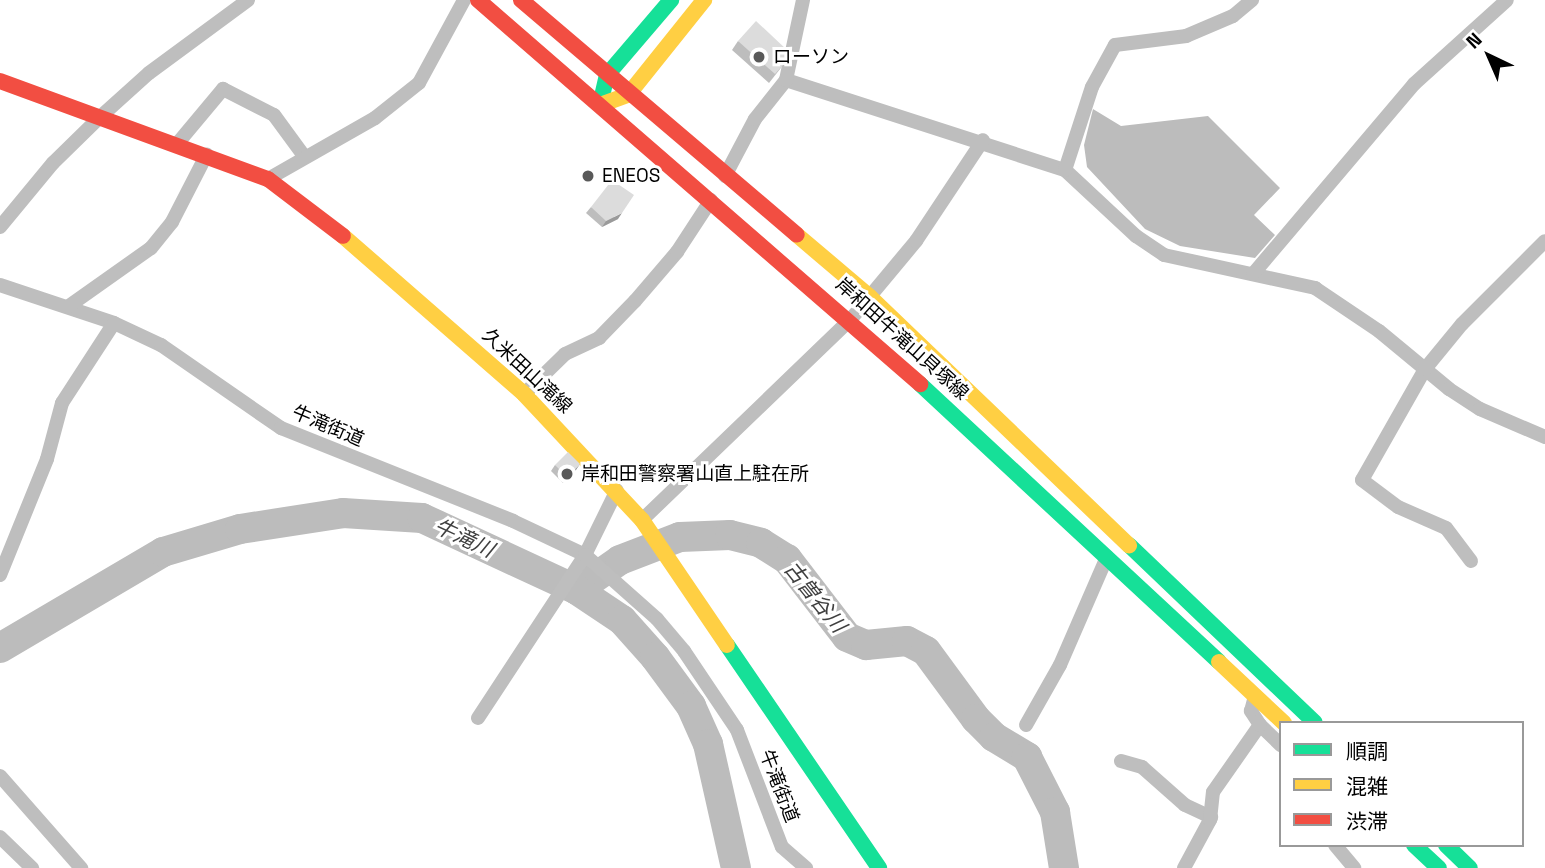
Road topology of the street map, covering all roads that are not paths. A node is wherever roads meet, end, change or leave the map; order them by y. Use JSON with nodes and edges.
{"nodes":[{"id":1,"x":464,"y":0,"type":"edge"},
{"id":2,"x":478,"y":0,"type":"edge"},
{"id":3,"x":521,"y":0,"type":"edge"},
{"id":4,"x":671,"y":0,"type":"edge"},
{"id":5,"x":705,"y":0,"type":"edge"},
{"id":6,"x":803,"y":0,"type":"edge"},
{"id":7,"x":1252,"y":0,"type":"edge"},
{"id":8,"x":1507,"y":0,"type":"edge"},
{"id":9,"x":242,"y":2,"type":"edge"},
{"id":10,"x":607,"y":75,"type":"junction"},
{"id":11,"x":0,"y":80,"type":"edge"},
{"id":12,"x":786,"y":80,"type":"junction"},
{"id":13,"x":628,"y":95,"type":"junction"},
{"id":14,"x":600,"y":105,"type":"junction"},
{"id":15,"x":99,"y":118,"type":"junction"},
{"id":16,"x":983,"y":140,"type":"junction"},
{"id":17,"x":177,"y":144,"type":"junction"},
{"id":18,"x":207,"y":154,"type":"junction"},
{"id":19,"x":304,"y":156,"type":"junction"},
{"id":20,"x":1065,"y":170,"type":"junction"},
{"id":21,"x":725,"y":176,"type":"junction"},
{"id":22,"x":268,"y":179,"type":"junction"},
{"id":23,"x":711,"y":201,"type":"junction"},
{"id":24,"x":0,"y":227,"type":"edge"},
{"id":25,"x":1545,"y":241,"type":"edge"},
{"id":26,"x":1253,"y":274,"type":"junction"},
{"id":27,"x":0,"y":285,"type":"edge"},
{"id":28,"x":870,"y":297,"type":"junction"},
{"id":29,"x":69,"y":306,"type":"junction"},
{"id":30,"x":852,"y":319,"type":"junction"},
{"id":31,"x":114,"y":323,"type":"junction"},
{"id":32,"x":1425,"y":369,"type":"junction"},
{"id":33,"x":524,"y":394,"type":"junction"},
{"id":34,"x":1545,"y":438,"type":"edge"},
{"id":35,"x":617,"y":490,"type":"junction"},
{"id":36,"x":642,"y":520,"type":"junction"},
{"id":37,"x":1107,"y":557,"type":"junction"},
{"id":38,"x":583,"y":559,"type":"junction"},
{"id":39,"x":1471,"y":561,"type":"dead end"},
{"id":40,"x":0,"y":575,"type":"edge"},
{"id":41,"x":1255,"y":696,"type":"junction"},
{"id":42,"x":478,"y":718,"type":"dead end"},
{"id":43,"x":1282,"y":721,"type":"edge"},
{"id":44,"x":1313,"y":721,"type":"edge"},
{"id":45,"x":1026,"y":725,"type":"dead end"},
{"id":46,"x":1260,"y":725,"type":"junction"},
{"id":47,"x":1279,"y":743,"type":"edge"},
{"id":48,"x":1121,"y":761,"type":"dead end"},
{"id":49,"x":0,"y":776,"type":"edge"},
{"id":50,"x":1210,"y":817,"type":"junction"},
{"id":51,"x":0,"y":836,"type":"edge"},
{"id":52,"x":1337,"y":847,"type":"edge"},
{"id":53,"x":1417,"y":847,"type":"edge"},
{"id":54,"x":1448,"y":847,"type":"edge"},
{"id":55,"x":32,"y":868,"type":"edge"},
{"id":56,"x":81,"y":868,"type":"edge"},
{"id":57,"x":806,"y":868,"type":"edge"},
{"id":58,"x":879,"y":868,"type":"edge"},
{"id":59,"x":1184,"y":868,"type":"edge"},
{"id":60,"x":1354,"y":868,"type":"edge"},
{"id":61,"x":1439,"y":868,"type":"edge"},
{"id":62,"x":1470,"y":868,"type":"edge"}],
"edges":[{"from":1,"to":19,"type":"street"},
{"from":2,"to":14,"type":"main road","name":"岸和田牛滝山貝塚線"},
{"from":3,"to":10,"type":"main road","name":"岸和田牛滝山貝塚線"},
{"from":4,"to":10,"type":"main road"},
{"from":5,"to":13,"type":"main road"},
{"from":6,"to":12,"type":"street"},
{"from":7,"to":20,"type":"street"},
{"from":8,"to":26,"type":"street"},
{"from":9,"to":15,"type":"street"},
{"from":10,"to":13,"type":"main road","name":"岸和田牛滝山貝塚線"},
{"from":10,"to":14,"type":"main road"},
{"from":11,"to":15,"type":"main road","name":"久米田山滝線"},
{"from":12,"to":16,"type":"street"},
{"from":12,"to":21,"type":"street"},
{"from":13,"to":14,"type":"main road"},
{"from":13,"to":21,"type":"main road","name":"岸和田牛滝山貝塚線"},
{"from":14,"to":23,"type":"main road","name":"岸和田牛滝山貝塚線"},
{"from":15,"to":17,"type":"main road","name":"久米田山滝線"},
{"from":15,"to":24,"type":"street"},
{"from":16,"to":20,"type":"street"},
{"from":16,"to":28,"type":"street"},
{"from":17,"to":18,"type":"main road","name":"久米田山滝線"},
{"from":17,"to":19,"type":"street"},
{"from":18,"to":22,"type":"main road","name":"久米田山滝線"},
{"from":18,"to":29,"type":"street"},
{"from":19,"to":22,"type":"street"},
{"from":20,"to":26,"type":"street"},
{"from":21,"to":28,"type":"main road","name":"岸和田牛滝山貝塚線"},
{"from":22,"to":33,"type":"main road","name":"久米田山滝線"},
{"from":23,"to":30,"type":"main road","name":"岸和田牛滝山貝塚線"},
{"from":23,"to":33,"type":"street"},
{"from":25,"to":32,"type":"street"},
{"from":26,"to":32,"type":"street"},
{"from":27,"to":29,"type":"street","name":"牛滝街道"},
{"from":28,"to":30,"type":"street"},
{"from":28,"to":44,"type":"main road","name":"岸和田牛滝山貝塚線"},
{"from":29,"to":31,"type":"street","name":"牛滝街道"},
{"from":30,"to":36,"type":"street"},
{"from":30,"to":37,"type":"main road","name":"岸和田牛滝山貝塚線"},
{"from":31,"to":38,"type":"street","name":"牛滝街道"},
{"from":31,"to":40,"type":"street"},
{"from":32,"to":34,"type":"street"},
{"from":32,"to":39,"type":"street"},
{"from":33,"to":35,"type":"main road","name":"久米田山滝線"},
{"from":35,"to":36,"type":"main road","name":"久米田山滝線"},
{"from":35,"to":38,"type":"street"},
{"from":36,"to":58,"type":"main road","name":"久米田山滝線"},
{"from":37,"to":41,"type":"main road","name":"岸和田牛滝山貝塚線"},
{"from":37,"to":45,"type":"street"},
{"from":38,"to":42,"type":"street"},
{"from":38,"to":57,"type":"street","name":"牛滝街道"},
{"from":41,"to":43,"type":"main road","name":"岸和田牛滝山貝塚線"},
{"from":41,"to":46,"type":"street"},
{"from":46,"to":47,"type":"street"},
{"from":46,"to":50,"type":"street"},
{"from":48,"to":50,"type":"street"},
{"from":49,"to":56,"type":"street"},
{"from":50,"to":59,"type":"street"},
{"from":51,"to":55,"type":"street"},
{"from":52,"to":60,"type":"street"},
{"from":53,"to":61,"type":"main road"},
{"from":54,"to":62,"type":"main road"}]}
